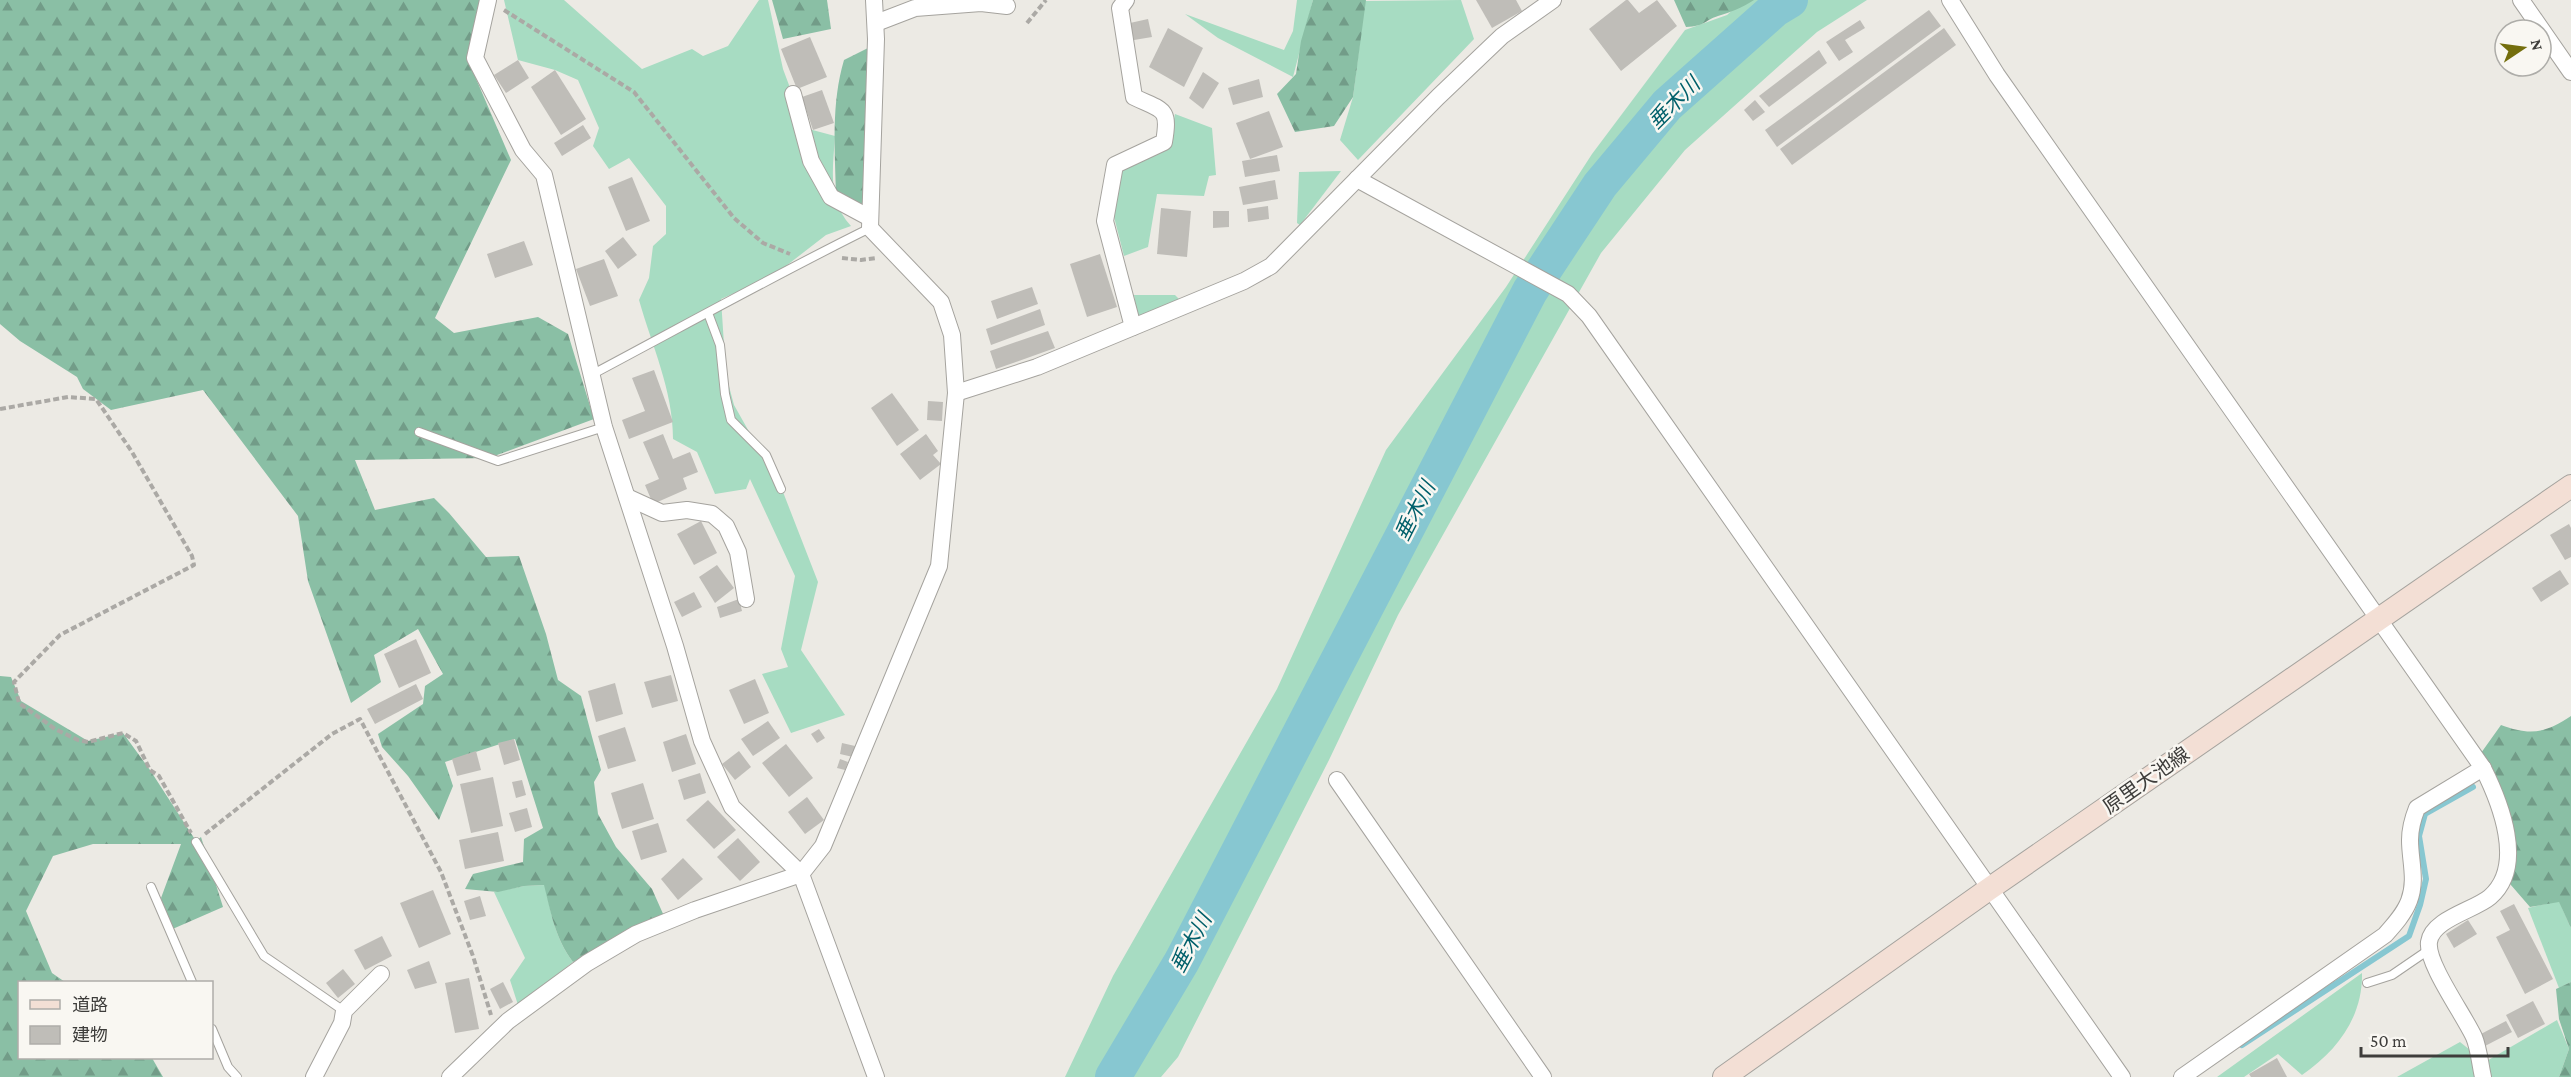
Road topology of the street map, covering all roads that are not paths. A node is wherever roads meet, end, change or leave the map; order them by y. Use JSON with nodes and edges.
{"nodes":[{"id":1,"x":874,"y":0,"type":"edge"},
{"id":2,"x":1126,"y":0,"type":"edge"},
{"id":3,"x":1553,"y":0,"type":"edge"},
{"id":4,"x":1950,"y":0,"type":"edge"},
{"id":5,"x":2521,"y":0,"type":"edge"},
{"id":6,"x":493,"y":3,"type":"edge"},
{"id":7,"x":1007,"y":6,"type":"dead end"},
{"id":8,"x":1533,"y":6,"type":"edge"},
{"id":9,"x":876,"y":22,"type":"junction"},
{"id":10,"x":2571,"y":72,"type":"edge"},
{"id":11,"x":793,"y":94,"type":"dead end"},
{"id":12,"x":1357,"y":179,"type":"junction"},
{"id":13,"x":870,"y":223,"type":"junction"},
{"id":14,"x":708,"y":313,"type":"junction"},
{"id":15,"x":1133,"y":327,"type":"junction"},
{"id":16,"x":593,"y":374,"type":"junction"},
{"id":17,"x":956,"y":393,"type":"junction"},
{"id":18,"x":604,"y":427,"type":"junction"},
{"id":19,"x":419,"y":432,"type":"dead end"},
{"id":20,"x":781,"y":489,"type":"dead end"},
{"id":21,"x":2569,"y":491,"type":"edge"},
{"id":22,"x":627,"y":497,"type":"junction"},
{"id":23,"x":747,"y":599,"type":"dead end"},
{"id":24,"x":2380,"y":618,"type":"junction"},
{"id":25,"x":2483,"y":768,"type":"junction"},
{"id":26,"x":1337,"y":780,"type":"dead end"},
{"id":27,"x":196,"y":842,"type":"road end"},
{"id":28,"x":801,"y":874,"type":"junction"},
{"id":29,"x":151,"y":887,"type":"dead end"},
{"id":30,"x":1989,"y":889,"type":"junction"},
{"id":31,"x":2430,"y":948,"type":"junction"},
{"id":32,"x":381,"y":974,"type":"dead end"},
{"id":33,"x":192,"y":981,"type":"edge"},
{"id":34,"x":2367,"y":983,"type":"dead end"},
{"id":35,"x":344,"y":1011,"type":"junction"},
{"id":36,"x":213,"y":1031,"type":"edge"},
{"id":37,"x":237,"y":1077,"type":"edge"},
{"id":38,"x":314,"y":1077,"type":"edge"},
{"id":39,"x":450,"y":1077,"type":"edge"},
{"id":40,"x":876,"y":1077,"type":"edge"},
{"id":41,"x":1543,"y":1077,"type":"edge"},
{"id":42,"x":1724,"y":1077,"type":"edge"},
{"id":43,"x":2122,"y":1077,"type":"edge"},
{"id":44,"x":2182,"y":1077,"type":"edge"},
{"id":45,"x":2483,"y":1077,"type":"edge"}],
"edges":[{"from":1,"to":9,"type":"street"},
{"from":2,"to":15,"type":"street"},
{"from":3,"to":8,"type":"street"},
{"from":4,"to":24,"type":"street"},
{"from":5,"to":10,"type":"street"},
{"from":6,"to":16,"type":"street"},
{"from":7,"to":9,"type":"street"},
{"from":8,"to":12,"type":"street"},
{"from":9,"to":13,"type":"street"},
{"from":11,"to":13,"type":"street"},
{"from":12,"to":15,"type":"street"},
{"from":12,"to":30,"type":"street"},
{"from":13,"to":14,"type":"lane"},
{"from":13,"to":17,"type":"street"},
{"from":14,"to":16,"type":"lane"},
{"from":14,"to":20,"type":"lane"},
{"from":15,"to":17,"type":"street"},
{"from":16,"to":18,"type":"street"},
{"from":17,"to":28,"type":"street"},
{"from":18,"to":19,"type":"lane"},
{"from":18,"to":22,"type":"street"},
{"from":21,"to":24,"type":"main road","name":"原里大池線"},
{"from":22,"to":23,"type":"street"},
{"from":22,"to":28,"type":"street"},
{"from":24,"to":25,"type":"street"},
{"from":24,"to":30,"type":"main road","name":"原里大池線"},
{"from":25,"to":31,"type":"street"},
{"from":25,"to":44,"type":"street"},
{"from":26,"to":41,"type":"street"},
{"from":27,"to":35,"type":"lane"},
{"from":28,"to":39,"type":"street"},
{"from":28,"to":40,"type":"street"},
{"from":29,"to":33,"type":"lane"},
{"from":30,"to":42,"type":"main road","name":"原里大池線"},
{"from":30,"to":43,"type":"street"},
{"from":31,"to":34,"type":"lane"},
{"from":31,"to":45,"type":"street"},
{"from":32,"to":35,"type":"street"},
{"from":35,"to":38,"type":"street"},
{"from":36,"to":37,"type":"lane"}]}
